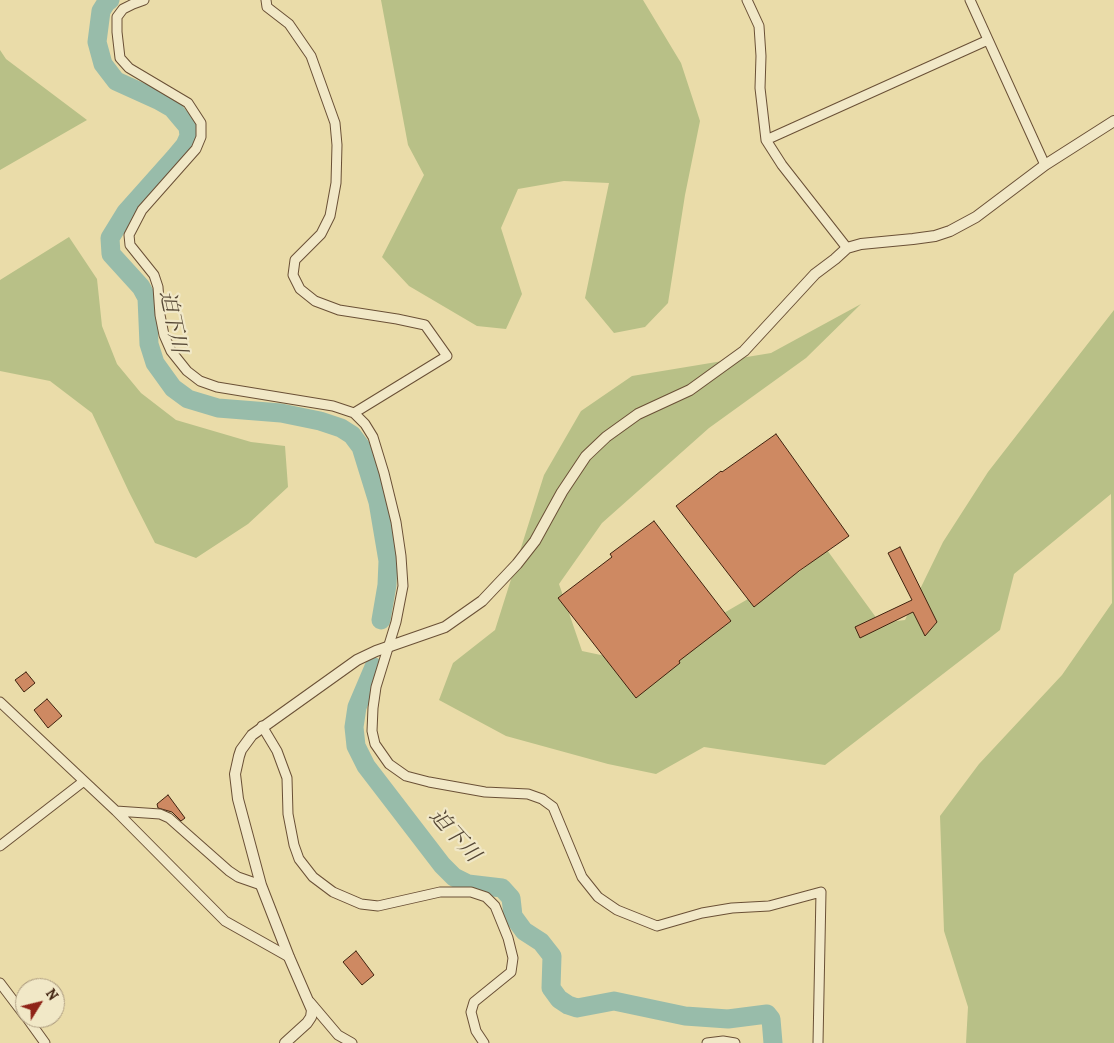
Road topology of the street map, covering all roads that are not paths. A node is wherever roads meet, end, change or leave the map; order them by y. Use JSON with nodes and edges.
{"nodes":[{"id":1,"x":144,"y":0,"type":"edge"},
{"id":2,"x":266,"y":0,"type":"edge"},
{"id":3,"x":747,"y":0,"type":"edge"},
{"id":4,"x":970,"y":0,"type":"edge"},
{"id":5,"x":988,"y":40,"type":"junction"},
{"id":6,"x":1114,"y":121,"type":"edge"},
{"id":7,"x":766,"y":140,"type":"junction"},
{"id":8,"x":1045,"y":165,"type":"junction"},
{"id":9,"x":847,"y":248,"type":"junction"},
{"id":10,"x":354,"y":413,"type":"junction"},
{"id":11,"x":389,"y":647,"type":"junction"},
{"id":12,"x":0,"y":702,"type":"edge"},
{"id":13,"x":262,"y":726,"type":"junction"},
{"id":14,"x":84,"y":781,"type":"junction"},
{"id":15,"x":116,"y":811,"type":"junction"},
{"id":16,"x":0,"y":846,"type":"edge"},
{"id":17,"x":261,"y":885,"type":"junction"},
{"id":18,"x":289,"y":957,"type":"junction"},
{"id":19,"x":0,"y":983,"type":"edge"},
{"id":20,"x":310,"y":1002,"type":"junction"},
{"id":21,"x":15,"y":1003,"type":"edge"},
{"id":22,"x":34,"y":1028,"type":"edge"},
{"id":23,"x":46,"y":1043,"type":"edge"},
{"id":24,"x":285,"y":1043,"type":"edge"},
{"id":25,"x":352,"y":1043,"type":"edge"},
{"id":26,"x":484,"y":1043,"type":"edge"},
{"id":27,"x":707,"y":1043,"type":"edge"},
{"id":28,"x":735,"y":1043,"type":"edge"},
{"id":29,"x":818,"y":1043,"type":"edge"}],
"edges":[{"from":1,"to":10,"type":"street"},
{"from":2,"to":10,"type":"street"},
{"from":3,"to":7,"type":"street"},
{"from":4,"to":5,"type":"street"},
{"from":5,"to":7,"type":"street"},
{"from":5,"to":8,"type":"street"},
{"from":6,"to":8,"type":"street"},
{"from":7,"to":9,"type":"street"},
{"from":8,"to":9,"type":"street"},
{"from":9,"to":11,"type":"street"},
{"from":10,"to":11,"type":"street"},
{"from":11,"to":13,"type":"street"},
{"from":11,"to":29,"type":"street"},
{"from":12,"to":14,"type":"street"},
{"from":13,"to":17,"type":"street"},
{"from":13,"to":26,"type":"street"},
{"from":14,"to":15,"type":"street"},
{"from":14,"to":16,"type":"street"},
{"from":15,"to":17,"type":"street"},
{"from":15,"to":18,"type":"street"},
{"from":17,"to":18,"type":"street"},
{"from":18,"to":20,"type":"street"},
{"from":19,"to":21,"type":"street"},
{"from":20,"to":24,"type":"street"},
{"from":20,"to":25,"type":"street"},
{"from":22,"to":23,"type":"street"},
{"from":27,"to":28,"type":"street"}]}
